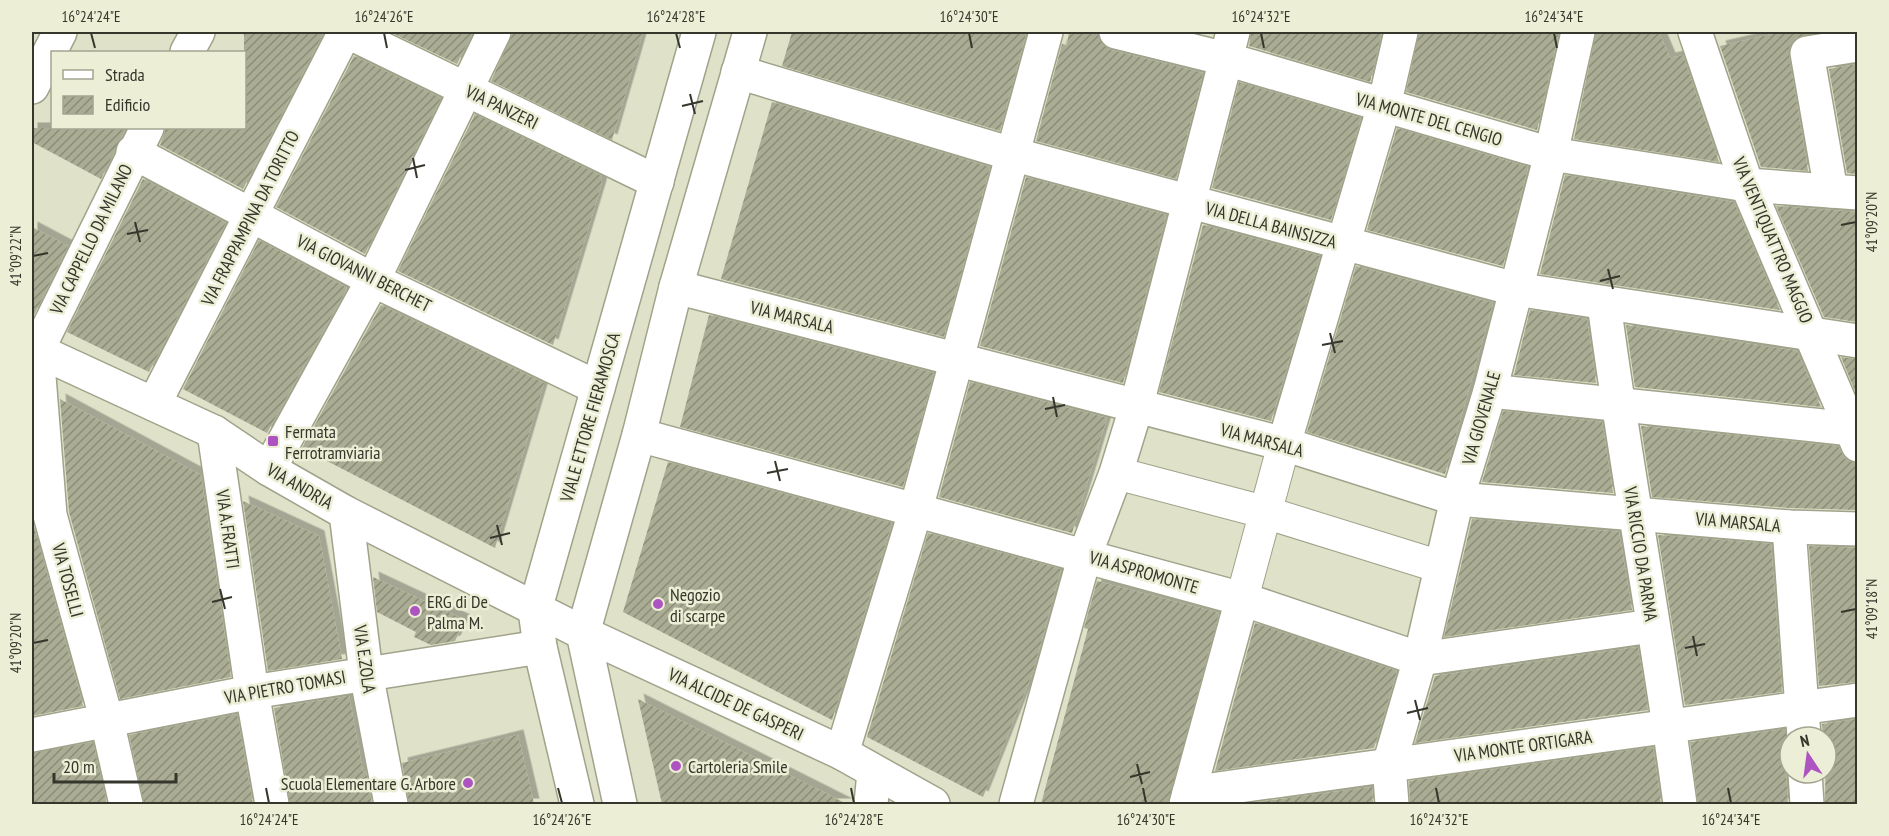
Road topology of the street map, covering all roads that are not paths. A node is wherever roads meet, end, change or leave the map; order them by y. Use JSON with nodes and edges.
{"nodes":[{"id":1,"x":60,"y":32,"type":"edge"},
{"id":2,"x":198,"y":32,"type":"edge"},
{"id":3,"x":346,"y":32,"type":"edge"},
{"id":4,"x":494,"y":32,"type":"edge"},
{"id":5,"x":699,"y":32,"type":"edge"},
{"id":6,"x":750,"y":32,"type":"edge"},
{"id":7,"x":1046,"y":32,"type":"edge"},
{"id":8,"x":1116,"y":32,"type":"edge"},
{"id":9,"x":1401,"y":32,"type":"edge"},
{"id":10,"x":1578,"y":32,"type":"edge"},
{"id":11,"x":1695,"y":32,"type":"edge"},
{"id":12,"x":1229,"y":45,"type":"edge"},
{"id":13,"x":1857,"y":45,"type":"edge"},
{"id":14,"x":188,"y":51,"type":"edge"},
{"id":15,"x":738,"y":72,"type":"junction"},
{"id":16,"x":32,"y":87,"type":"edge"},
{"id":17,"x":466,"y":90,"type":"junction"},
{"id":18,"x":1384,"y":106,"type":"junction"},
{"id":19,"x":140,"y":140,"type":"edge"},
{"id":20,"x":1012,"y":154,"type":"junction"},
{"id":21,"x":1551,"y":154,"type":"junction"},
{"id":22,"x":657,"y":182,"type":"junction"},
{"id":23,"x":1747,"y":185,"type":"junction"},
{"id":24,"x":1844,"y":192,"type":"edge"},
{"id":25,"x":1188,"y":203,"type":"junction"},
{"id":26,"x":254,"y":214,"type":"junction"},
{"id":27,"x":1344,"y":244,"type":"junction"},
{"id":28,"x":373,"y":280,"type":"junction"},
{"id":29,"x":676,"y":287,"type":"junction"},
{"id":30,"x":1515,"y":289,"type":"junction"},
{"id":31,"x":1604,"y":303,"type":"junction"},
{"id":32,"x":1813,"y":336,"type":"junction"},
{"id":33,"x":1857,"y":341,"type":"edge"},
{"id":34,"x":34,"y":350,"type":"edge"},
{"id":35,"x":955,"y":359,"type":"junction"},
{"id":36,"x":598,"y":388,"type":"junction"},
{"id":37,"x":1490,"y":391,"type":"junction"},
{"id":38,"x":154,"y":404,"type":"junction"},
{"id":39,"x":1617,"y":406,"type":"junction"},
{"id":40,"x":1136,"y":408,"type":"junction"},
{"id":41,"x":214,"y":432,"type":"junction"},
{"id":42,"x":639,"y":435,"type":"junction"},
{"id":43,"x":1855,"y":437,"type":"edge"},
{"id":44,"x":1284,"y":444,"type":"junction"},
{"id":45,"x":269,"y":469,"type":"junction"},
{"id":46,"x":1116,"y":473,"type":"junction"},
{"id":47,"x":1457,"y":499,"type":"junction"},
{"id":48,"x":916,"y":509,"type":"junction"},
{"id":49,"x":1264,"y":512,"type":"junction"},
{"id":50,"x":346,"y":513,"type":"junction"},
{"id":51,"x":1634,"y":513,"type":"junction"},
{"id":52,"x":1789,"y":527,"type":"junction"},
{"id":53,"x":1857,"y":529,"type":"edge"},
{"id":54,"x":1085,"y":555,"type":"junction"},
{"id":55,"x":1441,"y":567,"type":"junction"},
{"id":56,"x":1242,"y":599,"type":"junction"},
{"id":57,"x":536,"y":610,"type":"junction"},
{"id":58,"x":1652,"y":626,"type":"junction"},
{"id":59,"x":583,"y":633,"type":"junction"},
{"id":60,"x":540,"y":647,"type":"junction"},
{"id":61,"x":1420,"y":659,"type":"junction"},
{"id":62,"x":366,"y":673,"type":"junction"},
{"id":63,"x":252,"y":692,"type":"junction"},
{"id":64,"x":1857,"y":700,"type":"edge"},
{"id":65,"x":107,"y":721,"type":"junction"},
{"id":66,"x":1803,"y":723,"type":"edge"},
{"id":67,"x":1670,"y":726,"type":"junction"},
{"id":68,"x":32,"y":735,"type":"edge"},
{"id":69,"x":842,"y":753,"type":"junction"},
{"id":70,"x":1389,"y":765,"type":"junction"},
{"id":71,"x":874,"y":771,"type":"junction"},
{"id":72,"x":1806,"y":785,"type":"edge"},
{"id":73,"x":1279,"y":792,"type":"edge"},
{"id":74,"x":1187,"y":799,"type":"edge"},
{"id":75,"x":126,"y":804,"type":"edge"},
{"id":76,"x":272,"y":804,"type":"edge"},
{"id":77,"x":392,"y":804,"type":"edge"},
{"id":78,"x":577,"y":804,"type":"edge"},
{"id":79,"x":620,"y":804,"type":"edge"},
{"id":80,"x":871,"y":804,"type":"edge"},
{"id":81,"x":933,"y":804,"type":"edge"},
{"id":82,"x":1016,"y":804,"type":"edge"},
{"id":83,"x":1392,"y":804,"type":"edge"},
{"id":84,"x":1680,"y":804,"type":"edge"},
{"id":85,"x":1807,"y":804,"type":"edge"}],
"edges":[{"from":1,"to":16,"type":"street"},
{"from":2,"to":14,"type":"street"},
{"from":3,"to":17,"type":"street","name":"VIA PANZERI"},
{"from":3,"to":26,"type":"street","name":"VIA FRAPPAMPINA DA TORITTO"},
{"from":4,"to":17,"type":"street"},
{"from":5,"to":22,"type":"street","name":"VIALE ETTORE FIERAMOSCA"},
{"from":6,"to":15,"type":"street"},
{"from":7,"to":20,"type":"street"},
{"from":8,"to":12,"type":"street","name":"VIA MONTE DEL CENGIO"},
{"from":9,"to":18,"type":"street"},
{"from":10,"to":21,"type":"street","name":"VIA GIOVENALE"},
{"from":11,"to":23,"type":"street","name":"VIA VENTIQUATTRO MAGGIO"},
{"from":12,"to":18,"type":"street","name":"VIA MONTE DEL CENGIO"},
{"from":12,"to":25,"type":"street"},
{"from":13,"to":24,"type":"street"},
{"from":15,"to":20,"type":"street","name":"VIA DELLA BAINSIZZA"},
{"from":15,"to":29,"type":"street"},
{"from":17,"to":22,"type":"street","name":"VIA PANZERI"},
{"from":17,"to":28,"type":"street"},
{"from":18,"to":21,"type":"street","name":"VIA MONTE DEL CENGIO"},
{"from":18,"to":27,"type":"street"},
{"from":19,"to":26,"type":"street","name":"VIA GIOVANNI BERCHET"},
{"from":19,"to":34,"type":"street","name":"VIA CAPPELLO DA MILANO"},
{"from":20,"to":25,"type":"street","name":"VIA DELLA BAINSIZZA"},
{"from":20,"to":35,"type":"street"},
{"from":21,"to":23,"type":"street","name":"VIA MONTE DEL CENGIO"},
{"from":21,"to":30,"type":"street","name":"VIA GIOVENALE"},
{"from":22,"to":36,"type":"street","name":"VIALE ETTORE FIERAMOSCA"},
{"from":23,"to":24,"type":"street","name":"VIA MONTE DEL CENGIO"},
{"from":23,"to":32,"type":"street","name":"VIA VENTIQUATTRO MAGGIO"},
{"from":25,"to":27,"type":"street","name":"VIA DELLA BAINSIZZA"},
{"from":25,"to":40,"type":"street"},
{"from":26,"to":28,"type":"street","name":"VIA GIOVANNI BERCHET"},
{"from":26,"to":38,"type":"street","name":"VIA FRAPPAMPINA DA TORITTO"},
{"from":27,"to":30,"type":"street","name":"VIA DELLA BAINSIZZA"},
{"from":27,"to":44,"type":"street"},
{"from":28,"to":36,"type":"street","name":"VIA GIOVANNI BERCHET"},
{"from":28,"to":45,"type":"street"},
{"from":29,"to":35,"type":"street","name":"VIA MARSALA"},
{"from":29,"to":42,"type":"street"},
{"from":30,"to":31,"type":"street","name":"VIA DELLA BAINSIZZA"},
{"from":30,"to":37,"type":"street","name":"VIA GIOVENALE"},
{"from":31,"to":32,"type":"street","name":"VIA DELLA BAINSIZZA"},
{"from":31,"to":39,"type":"street","name":"VIA RICCIO DA PARMA"},
{"from":32,"to":33,"type":"street","name":"VIA DELLA BAINSIZZA"},
{"from":32,"to":43,"type":"street","name":"VIA VENTIQUATTRO MAGGIO"},
{"from":34,"to":38,"type":"street","name":"VIA ANDRIA"},
{"from":34,"to":65,"type":"street","name":"VIA TOSELLI"},
{"from":35,"to":40,"type":"street","name":"VIA MARSALA"},
{"from":35,"to":48,"type":"street"},
{"from":36,"to":57,"type":"street","name":"VIALE ETTORE FIERAMOSCA"},
{"from":37,"to":39,"type":"street"},
{"from":37,"to":47,"type":"street","name":"VIA GIOVENALE"},
{"from":38,"to":41,"type":"street","name":"VIA ANDRIA"},
{"from":39,"to":43,"type":"street"},
{"from":39,"to":51,"type":"street","name":"VIA RICCIO DA PARMA"},
{"from":40,"to":44,"type":"street","name":"VIA MARSALA"},
{"from":40,"to":46,"type":"street"},
{"from":41,"to":45,"type":"street","name":"VIA ANDRIA"},
{"from":41,"to":63,"type":"street","name":"VIA A.FRATTI"},
{"from":42,"to":48,"type":"street","name":"VIA ASPROMONTE"},
{"from":42,"to":59,"type":"street"},
{"from":44,"to":47,"type":"street","name":"VIA MARSALA"},
{"from":44,"to":49,"type":"street"},
{"from":45,"to":50,"type":"street","name":"VIA ANDRIA"},
{"from":46,"to":49,"type":"street"},
{"from":46,"to":54,"type":"street"},
{"from":47,"to":51,"type":"street","name":"VIA MARSALA"},
{"from":47,"to":55,"type":"street","name":"VIA GIOVENALE"},
{"from":48,"to":54,"type":"street","name":"VIA ASPROMONTE"},
{"from":48,"to":69,"type":"street"},
{"from":49,"to":55,"type":"street"},
{"from":49,"to":56,"type":"street"},
{"from":50,"to":57,"type":"street","name":"VIA ANDRIA"},
{"from":50,"to":62,"type":"street","name":"VIA E.ZOLA"},
{"from":51,"to":52,"type":"street","name":"VIA MARSALA"},
{"from":51,"to":58,"type":"street","name":"VIA RICCIO DA PARMA"},
{"from":52,"to":53,"type":"street","name":"VIA MARSALA"},
{"from":52,"to":66,"type":"street"},
{"from":54,"to":56,"type":"street","name":"VIA ASPROMONTE"},
{"from":54,"to":82,"type":"street"},
{"from":55,"to":61,"type":"street","name":"VIA GIOVENALE"},
{"from":56,"to":61,"type":"street","name":"VIA ASPROMONTE"},
{"from":56,"to":74,"type":"street"},
{"from":57,"to":59,"type":"street","name":"VIA ALCIDE DE GASPERI"},
{"from":57,"to":60,"type":"street","name":"VIALE ETTORE FIERAMOSCA"},
{"from":58,"to":61,"type":"street","name":"VIA ASPROMONTE"},
{"from":58,"to":67,"type":"street","name":"VIA RICCIO DA PARMA"},
{"from":59,"to":69,"type":"street","name":"VIA ALCIDE DE GASPERI"},
{"from":59,"to":79,"type":"street"},
{"from":60,"to":62,"type":"street","name":"VIA PIETRO TOMASI"},
{"from":60,"to":78,"type":"street","name":"VIALE ETTORE FIERAMOSCA"},
{"from":61,"to":70,"type":"street","name":"VIA GIOVENALE"},
{"from":62,"to":63,"type":"street","name":"VIA PIETRO TOMASI"},
{"from":62,"to":77,"type":"street","name":"VIA E.ZOLA"},
{"from":63,"to":65,"type":"street","name":"VIA PIETRO TOMASI"},
{"from":63,"to":76,"type":"street","name":"VIA A.FRATTI"},
{"from":64,"to":66,"type":"street","name":"VIA MONTE ORTIGARA"},
{"from":65,"to":68,"type":"street","name":"VIA PIETRO TOMASI"},
{"from":65,"to":75,"type":"street","name":"VIA TOSELLI"},
{"from":66,"to":67,"type":"street","name":"VIA MONTE ORTIGARA"},
{"from":67,"to":70,"type":"street","name":"VIA MONTE ORTIGARA"},
{"from":67,"to":84,"type":"street","name":"VIA RICCIO DA PARMA"},
{"from":69,"to":71,"type":"street","name":"VIA ALCIDE DE GASPERI"},
{"from":70,"to":73,"type":"street","name":"VIA MONTE ORTIGARA"},
{"from":70,"to":83,"type":"street","name":"VIA GIOVENALE"},
{"from":71,"to":80,"type":"street"},
{"from":71,"to":81,"type":"street","name":"VIA ALCIDE DE GASPERI"},
{"from":72,"to":85,"type":"street"},
{"from":73,"to":74,"type":"street","name":"VIA MONTE ORTIGARA"}]}
